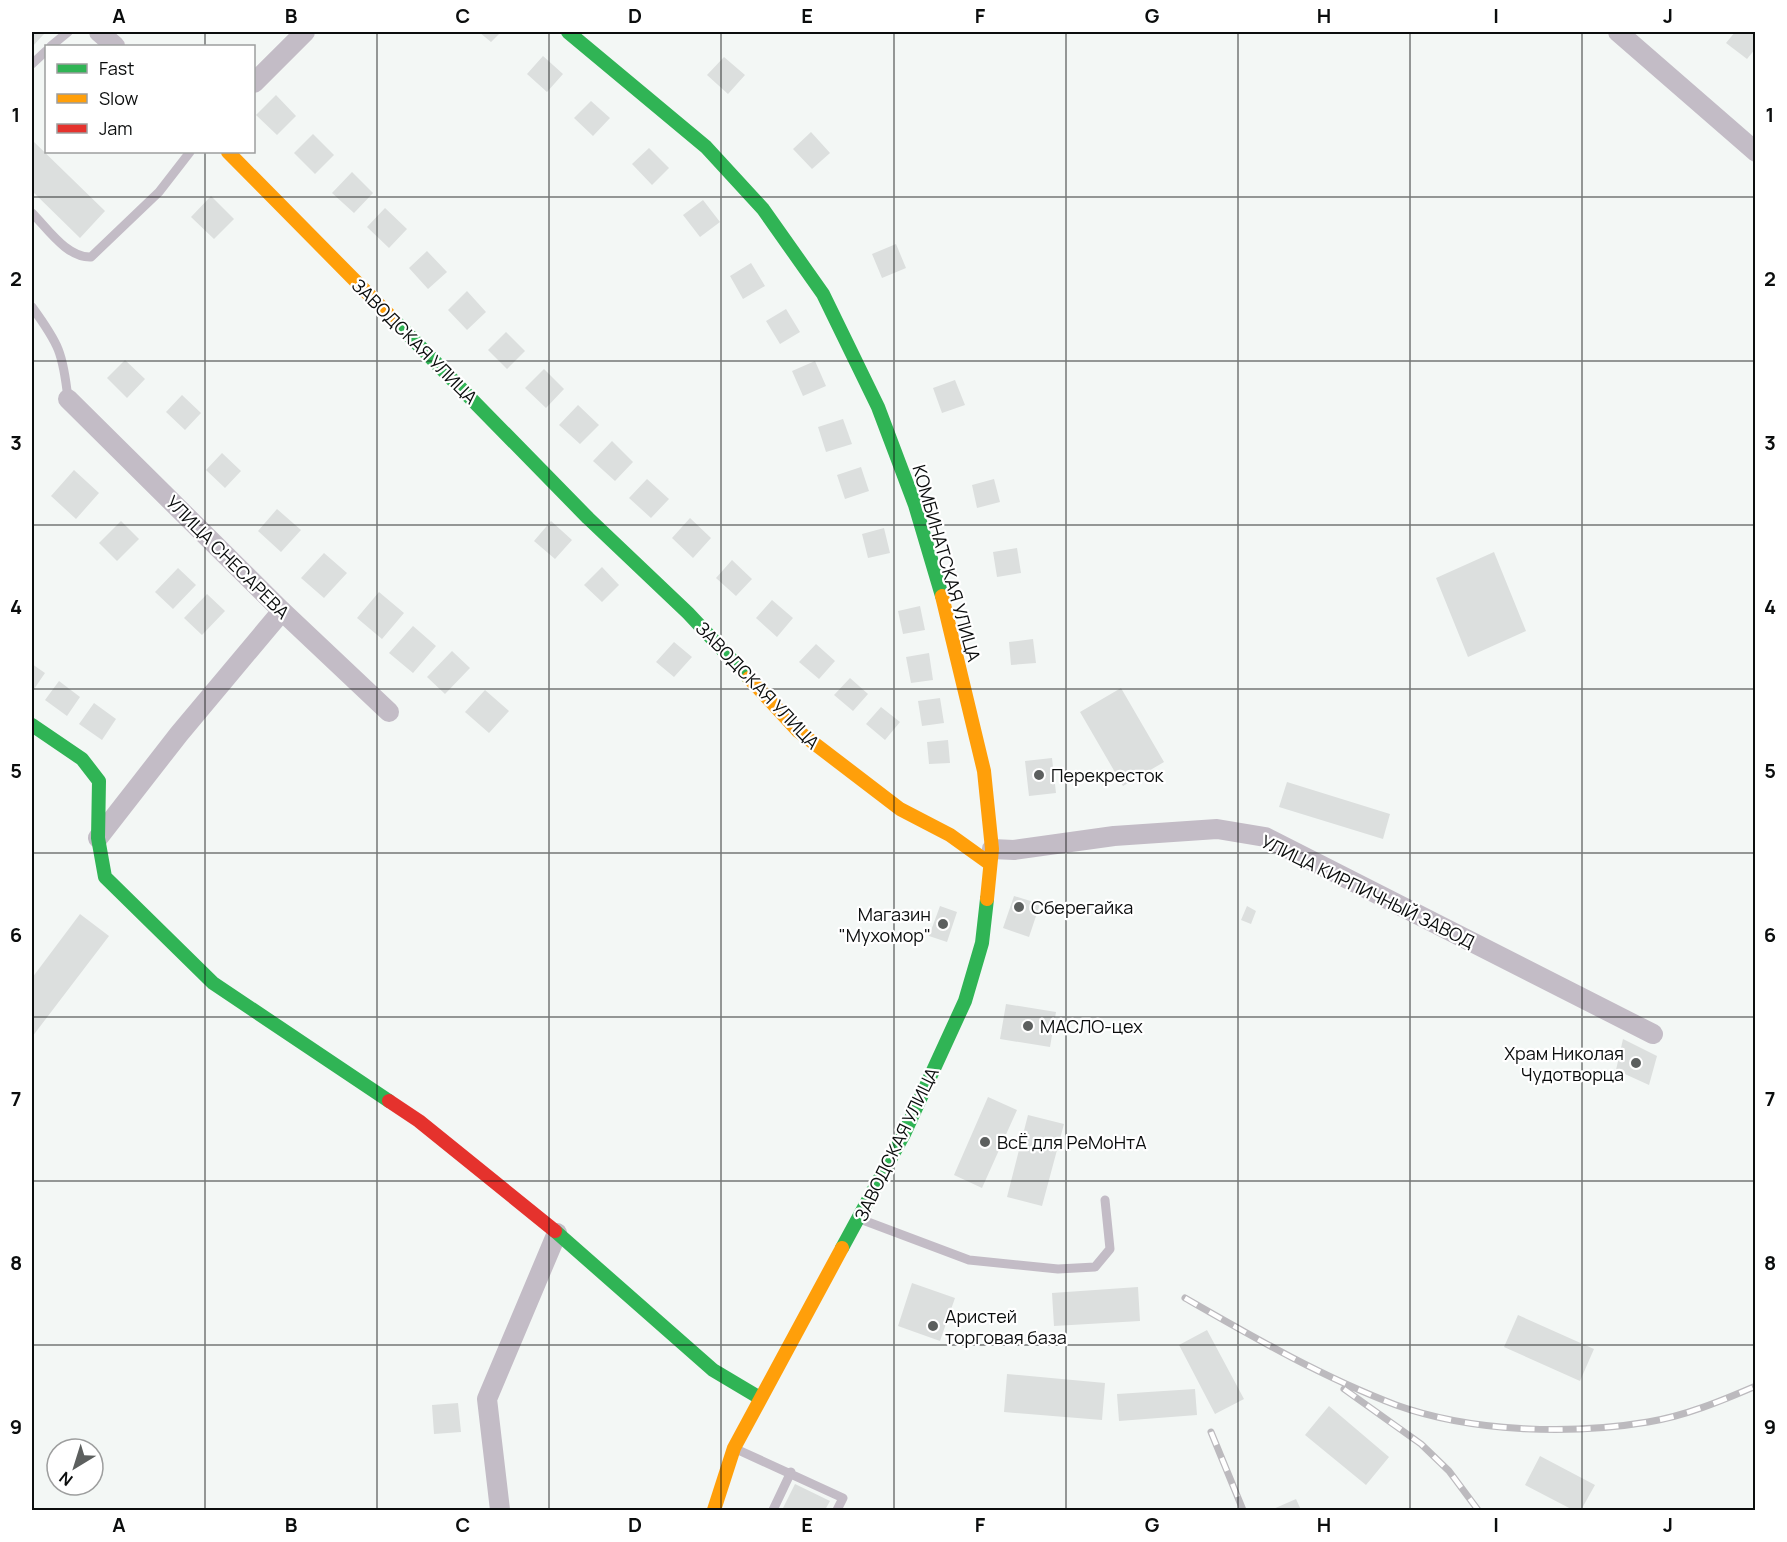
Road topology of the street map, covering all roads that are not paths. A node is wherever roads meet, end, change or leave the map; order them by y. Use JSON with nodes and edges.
{"nodes":[{"id":1,"x":68,"y":32,"type":"edge"},
{"id":2,"x":99,"y":32,"type":"edge"},
{"id":3,"x":305,"y":32,"type":"edge"},
{"id":4,"x":568,"y":32,"type":"edge"},
{"id":5,"x":1618,"y":32,"type":"edge"},
{"id":6,"x":52,"y":45,"type":"edge"},
{"id":7,"x":114,"y":45,"type":"edge"},
{"id":8,"x":45,"y":52,"type":"edge"},
{"id":9,"x":32,"y":64,"type":"edge"},
{"id":10,"x":255,"y":82,"type":"edge"},
{"id":11,"x":1755,"y":152,"type":"edge"},
{"id":12,"x":189,"y":153,"type":"edge"},
{"id":13,"x":229,"y":153,"type":"edge"},
{"id":14,"x":32,"y":213,"type":"edge"},
{"id":15,"x":32,"y":307,"type":"edge"},
{"id":16,"x":68,"y":399,"type":"joint"},
{"id":17,"x":282,"y":611,"type":"junction"},
{"id":18,"x":389,"y":712,"type":"dead end"},
{"id":19,"x":32,"y":725,"type":"edge"},
{"id":20,"x":98,"y":838,"type":"junction"},
{"id":21,"x":991,"y":856,"type":"junction"},
{"id":22,"x":1653,"y":1034,"type":"dead end"},
{"id":23,"x":1105,"y":1200,"type":"dead end"},
{"id":24,"x":860,"y":1219,"type":"junction"},
{"id":25,"x":557,"y":1233,"type":"junction"},
{"id":26,"x":760,"y":1398,"type":"junction"},
{"id":27,"x":734,"y":1448,"type":"junction"},
{"id":28,"x":790,"y":1472,"type":"junction"},
{"id":29,"x":500,"y":1510,"type":"edge"},
{"id":30,"x":714,"y":1510,"type":"edge"},
{"id":31,"x":772,"y":1510,"type":"edge"},
{"id":32,"x":837,"y":1510,"type":"edge"}],
"edges":[{"from":1,"to":6,"type":"lane"},
{"from":2,"to":7,"type":"street"},
{"from":3,"to":10,"type":"street"},
{"from":4,"to":21,"type":"street","name":"КОМБИНАТСКАЯ УЛИЦА"},
{"from":5,"to":11,"type":"street"},
{"from":8,"to":9,"type":"lane"},
{"from":12,"to":14,"type":"lane"},
{"from":13,"to":21,"type":"street","name":"ЗАВОДСКАЯ УЛИЦА"},
{"from":15,"to":16,"type":"lane"},
{"from":16,"to":17,"type":"street","name":"УЛИЦА СНЕСАРЕВА"},
{"from":17,"to":18,"type":"street","name":"УЛИЦА СНЕСАРЕВА"},
{"from":17,"to":20,"type":"street"},
{"from":19,"to":20,"type":"street"},
{"from":20,"to":25,"type":"street"},
{"from":21,"to":22,"type":"street","name":"УЛИЦА КИРПИЧНЫЙ ЗАВОД"},
{"from":21,"to":24,"type":"street","name":"ЗАВОДСКАЯ УЛИЦА"},
{"from":23,"to":24,"type":"lane"},
{"from":24,"to":26,"type":"street","name":"ЗАВОДСКАЯ УЛИЦА"},
{"from":25,"to":26,"type":"street"},
{"from":25,"to":29,"type":"street"},
{"from":26,"to":27,"type":"street","name":"ЗАВОДСКАЯ УЛИЦА"},
{"from":27,"to":28,"type":"lane"},
{"from":27,"to":30,"type":"street","name":"ЗАВОДСКАЯ УЛИЦА"},
{"from":28,"to":31,"type":"lane"},
{"from":28,"to":32,"type":"lane"}]}
